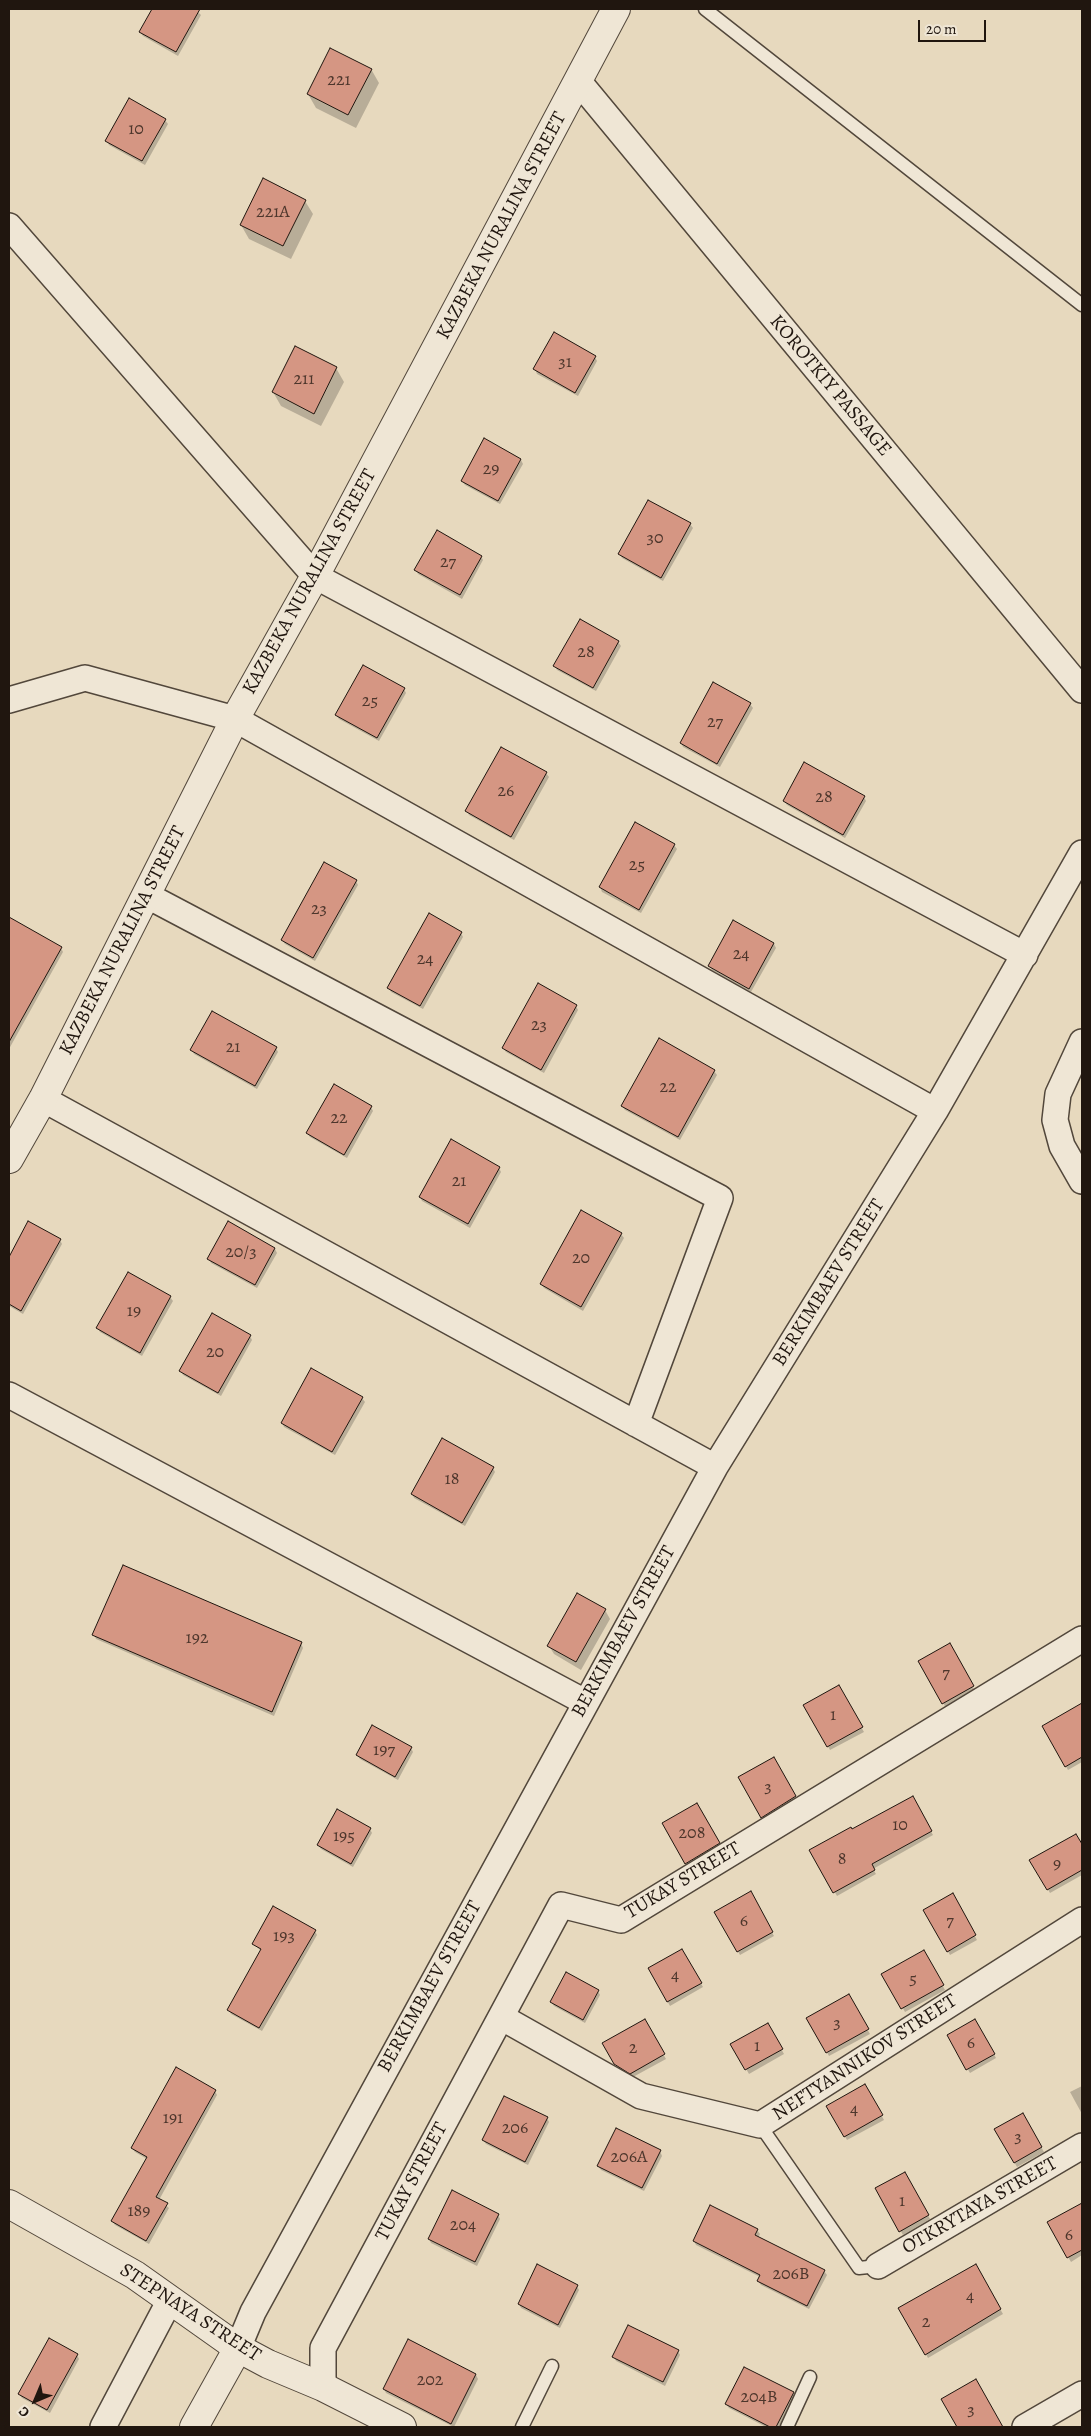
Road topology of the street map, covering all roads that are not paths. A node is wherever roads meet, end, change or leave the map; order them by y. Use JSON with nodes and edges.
{"nodes":[{"id":1,"x":616,"y":9,"type":"edge"},
{"id":2,"x":705,"y":9,"type":"edge"},
{"id":3,"x":579,"y":82,"type":"junction"},
{"id":4,"x":9,"y":226,"type":"edge"},
{"id":5,"x":1082,"y":305,"type":"edge"},
{"id":6,"x":315,"y":576,"type":"junction"},
{"id":7,"x":1082,"y":690,"type":"edge"},
{"id":8,"x":9,"y":700,"type":"edge"},
{"id":9,"x":235,"y":719,"type":"junction"},
{"id":10,"x":1082,"y":853,"type":"edge"},
{"id":11,"x":146,"y":895,"type":"junction"},
{"id":12,"x":1025,"y":955,"type":"junction"},
{"id":13,"x":1082,"y":1042,"type":"edge"},
{"id":14,"x":43,"y":1099,"type":"junction"},
{"id":15,"x":935,"y":1111,"type":"junction"},
{"id":16,"x":9,"y":1159,"type":"edge"},
{"id":17,"x":1082,"y":1180,"type":"edge"},
{"id":18,"x":9,"y":1395,"type":"edge"},
{"id":19,"x":636,"y":1424,"type":"junction"},
{"id":20,"x":715,"y":1467,"type":"junction"},
{"id":21,"x":1082,"y":1639,"type":"edge"},
{"id":22,"x":585,"y":1702,"type":"junction"},
{"id":23,"x":1082,"y":1920,"type":"edge"},
{"id":24,"x":501,"y":2017,"type":"junction"},
{"id":25,"x":760,"y":2125,"type":"junction"},
{"id":26,"x":1082,"y":2146,"type":"edge"},
{"id":27,"x":9,"y":2204,"type":"edge"},
{"id":28,"x":878,"y":2266,"type":"joint"},
{"id":29,"x":170,"y":2300,"type":"junction"},
{"id":30,"x":238,"y":2348,"type":"junction"},
{"id":31,"x":552,"y":2366,"type":"dead end"},
{"id":32,"x":810,"y":2377,"type":"dead end"},
{"id":33,"x":323,"y":2386,"type":"junction"},
{"id":34,"x":1082,"y":2394,"type":"edge"},
{"id":35,"x":103,"y":2427,"type":"edge"},
{"id":36,"x":194,"y":2427,"type":"edge"},
{"id":37,"x":402,"y":2427,"type":"edge"},
{"id":38,"x":522,"y":2427,"type":"edge"},
{"id":39,"x":787,"y":2427,"type":"edge"},
{"id":40,"x":1024,"y":2427,"type":"edge"}],
"edges":[{"from":1,"to":3,"type":"street","name":"KAZBEKA NURALINA STREET"},
{"from":2,"to":5,"type":"lane"},
{"from":3,"to":6,"type":"street","name":"KAZBEKA NURALINA STREET"},
{"from":3,"to":7,"type":"street","name":"KOROTKIY PASSAGE"},
{"from":4,"to":6,"type":"street"},
{"from":6,"to":9,"type":"street","name":"KAZBEKA NURALINA STREET"},
{"from":6,"to":12,"type":"street"},
{"from":8,"to":9,"type":"street"},
{"from":9,"to":11,"type":"street","name":"KAZBEKA NURALINA STREET"},
{"from":9,"to":15,"type":"street"},
{"from":10,"to":12,"type":"street","name":"BERKIMBAEV STREET"},
{"from":11,"to":14,"type":"street","name":"KAZBEKA NURALINA STREET"},
{"from":11,"to":19,"type":"street"},
{"from":12,"to":15,"type":"street","name":"BERKIMBAEV STREET"},
{"from":13,"to":17,"type":"street"},
{"from":14,"to":16,"type":"street","name":"KAZBEKA NURALINA STREET"},
{"from":14,"to":19,"type":"street"},
{"from":15,"to":20,"type":"street","name":"BERKIMBAEV STREET"},
{"from":18,"to":22,"type":"street"},
{"from":19,"to":20,"type":"street"},
{"from":20,"to":22,"type":"street","name":"BERKIMBAEV STREET"},
{"from":21,"to":24,"type":"street","name":"TUKAY STREET"},
{"from":22,"to":30,"type":"street","name":"BERKIMBAEV STREET"},
{"from":23,"to":25,"type":"street","name":"NEFTYANNIKOV STREET"},
{"from":24,"to":25,"type":"street","name":"NEFTYANNIKOV STREET"},
{"from":24,"to":33,"type":"street","name":"TUKAY STREET"},
{"from":25,"to":28,"type":"lane"},
{"from":26,"to":28,"type":"street","name":"OTKRYTAYA STREET"},
{"from":27,"to":29,"type":"street","name":"STEPNAYA STREET"},
{"from":29,"to":30,"type":"street","name":"STEPNAYA STREET"},
{"from":29,"to":35,"type":"street"},
{"from":30,"to":33,"type":"street","name":"STEPNAYA STREET"},
{"from":30,"to":36,"type":"street","name":"BERKIMBAEV STREET"},
{"from":31,"to":38,"type":"lane"},
{"from":32,"to":39,"type":"lane"},
{"from":33,"to":37,"type":"street","name":"STEPNAYA STREET"},
{"from":34,"to":40,"type":"street"}]}
